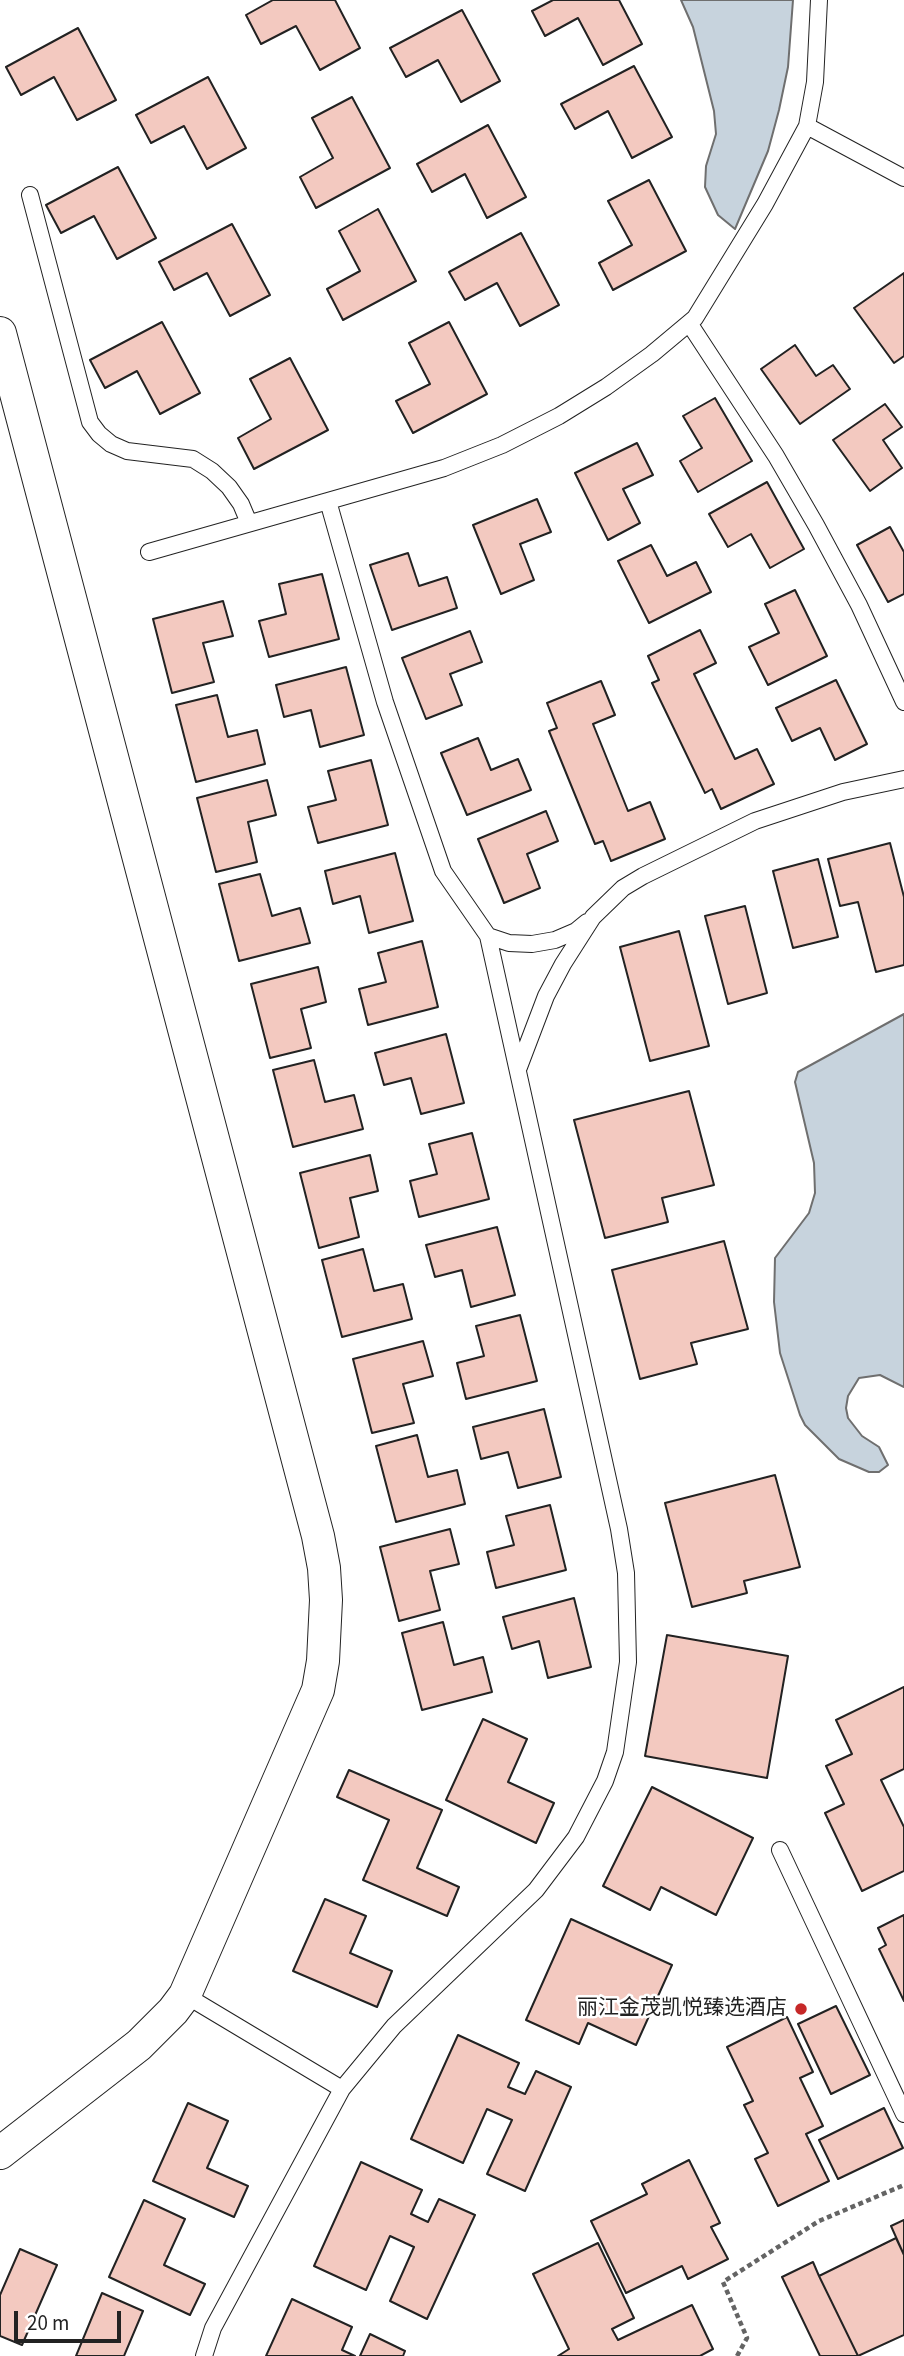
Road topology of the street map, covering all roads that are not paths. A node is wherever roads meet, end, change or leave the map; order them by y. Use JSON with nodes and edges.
{"nodes":[{"id":1,"x":819,"y":0,"type":"edge"},
{"id":2,"x":807,"y":126,"type":"junction"},
{"id":3,"x":904,"y":178,"type":"edge"},
{"id":4,"x":30,"y":195,"type":"dead end"},
{"id":5,"x":689,"y":323,"type":"junction"},
{"id":6,"x":0,"y":333,"type":"edge"},
{"id":7,"x":328,"y":501,"type":"junction"},
{"id":8,"x":249,"y":523,"type":"junction"},
{"id":9,"x":149,"y":552,"type":"dead end"},
{"id":10,"x":904,"y":702,"type":"edge"},
{"id":11,"x":904,"y":779,"type":"edge"},
{"id":12,"x":593,"y":917,"type":"junction"},
{"id":13,"x":488,"y":936,"type":"junction"},
{"id":14,"x":518,"y":1070,"type":"junction"},
{"id":15,"x":780,"y":1850,"type":"dead end"},
{"id":16,"x":184,"y":1995,"type":"junction"},
{"id":17,"x":342,"y":2089,"type":"junction"},
{"id":18,"x":904,"y":2114,"type":"edge"},
{"id":19,"x":0,"y":2153,"type":"edge"},
{"id":20,"x":204,"y":2356,"type":"edge"}],
"edges":[{"from":1,"to":2,"type":"lane"},
{"from":2,"to":3,"type":"lane"},
{"from":2,"to":5,"type":"lane"},
{"from":4,"to":8,"type":"lane"},
{"from":5,"to":7,"type":"lane"},
{"from":5,"to":10,"type":"lane"},
{"from":6,"to":16,"type":"street"},
{"from":7,"to":8,"type":"lane"},
{"from":7,"to":13,"type":"lane"},
{"from":8,"to":9,"type":"lane"},
{"from":11,"to":12,"type":"lane"},
{"from":12,"to":13,"type":"lane"},
{"from":12,"to":14,"type":"lane"},
{"from":13,"to":14,"type":"lane"},
{"from":14,"to":17,"type":"lane"},
{"from":15,"to":18,"type":"lane"},
{"from":16,"to":17,"type":"lane"},
{"from":16,"to":19,"type":"street"},
{"from":17,"to":20,"type":"lane"}]}
